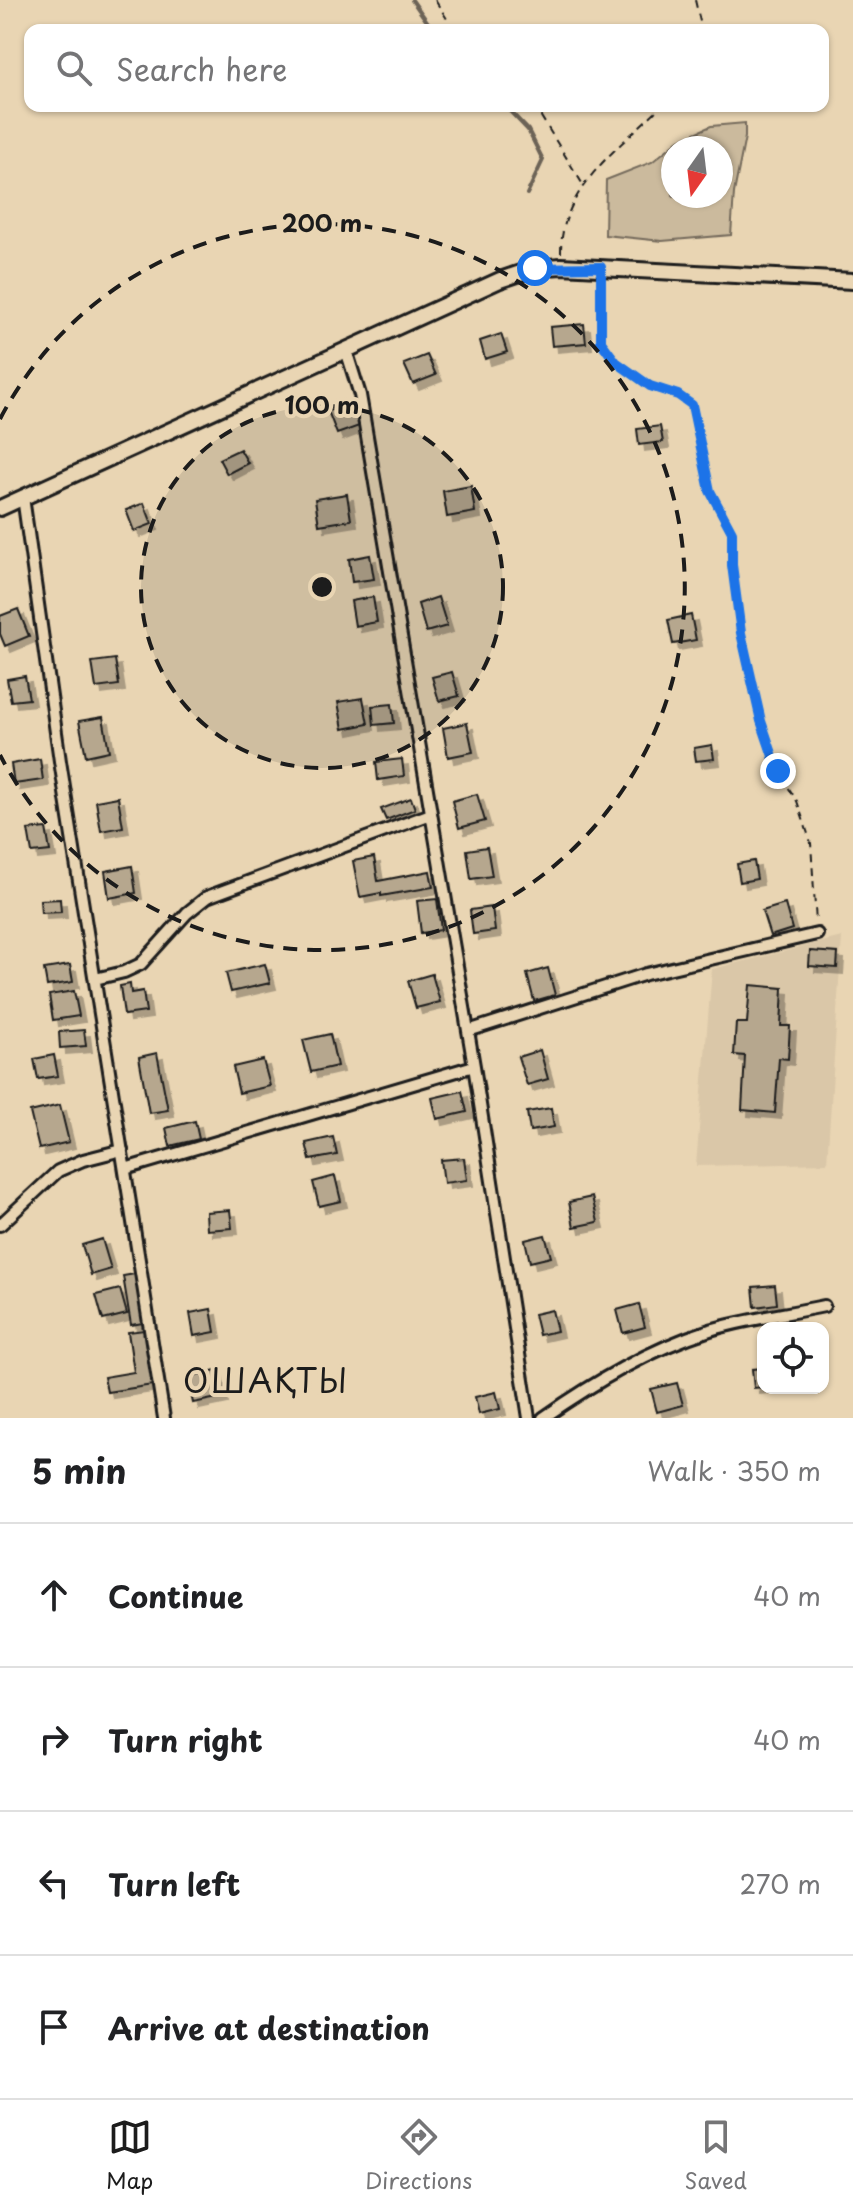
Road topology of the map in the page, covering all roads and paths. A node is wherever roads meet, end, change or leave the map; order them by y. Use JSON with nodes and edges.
{"nodes":[{"id":1,"x":435,"y":0,"type":"edge"},
{"id":2,"x":695,"y":0,"type":"edge"},
{"id":3,"x":450,"y":24,"type":"edge"},
{"id":4,"x":701,"y":24,"type":"edge"},
{"id":5,"x":537,"y":112,"type":"edge"},
{"id":6,"x":655,"y":112,"type":"edge"},
{"id":7,"x":582,"y":184,"type":"junction"},
{"id":8,"x":561,"y":266,"type":"junction"},
{"id":9,"x":601,"y":267,"type":"junction"},
{"id":10,"x":853,"y":281,"type":"edge"},
{"id":11,"x":346,"y":350,"type":"junction"},
{"id":12,"x":23,"y":497,"type":"junction"},
{"id":13,"x":0,"y":508,"type":"edge"},
{"id":14,"x":431,"y":814,"type":"junction"},
{"id":15,"x":817,"y":934,"type":"joint"},
{"id":16,"x":95,"y":979,"type":"junction"},
{"id":17,"x":468,"y":1031,"type":"junction"},
{"id":18,"x":474,"y":1066,"type":"junction"},
{"id":19,"x":122,"y":1150,"type":"junction"},
{"id":20,"x":125,"y":1169,"type":"junction"},
{"id":21,"x":0,"y":1225,"type":"edge"},
{"id":22,"x":824,"y":1306,"type":"dead end"},
{"id":23,"x":164,"y":1418,"type":"edge"},
{"id":24,"x":529,"y":1418,"type":"edge"},
{"id":25,"x":543,"y":1418,"type":"edge"}],
"edges":[{"from":1,"to":3,"type":"path"},
{"from":2,"to":4,"type":"path"},
{"from":5,"to":7,"type":"path"},
{"from":6,"to":7,"type":"path"},
{"from":7,"to":8,"type":"path"},
{"from":8,"to":9,"type":"main road"},
{"from":8,"to":11,"type":"main road"},
{"from":9,"to":10,"type":"main road"},
{"from":9,"to":15,"type":"path"},
{"from":11,"to":12,"type":"main road"},
{"from":11,"to":14,"type":"street"},
{"from":12,"to":13,"type":"main road"},
{"from":12,"to":16,"type":"street"},
{"from":14,"to":16,"type":"street"},
{"from":14,"to":17,"type":"street"},
{"from":15,"to":17,"type":"street"},
{"from":16,"to":19,"type":"street"},
{"from":17,"to":18,"type":"street"},
{"from":18,"to":20,"type":"street"},
{"from":18,"to":24,"type":"street"},
{"from":19,"to":20,"type":"street"},
{"from":19,"to":21,"type":"street"},
{"from":20,"to":23,"type":"street"},
{"from":22,"to":25,"type":"street"}]}
